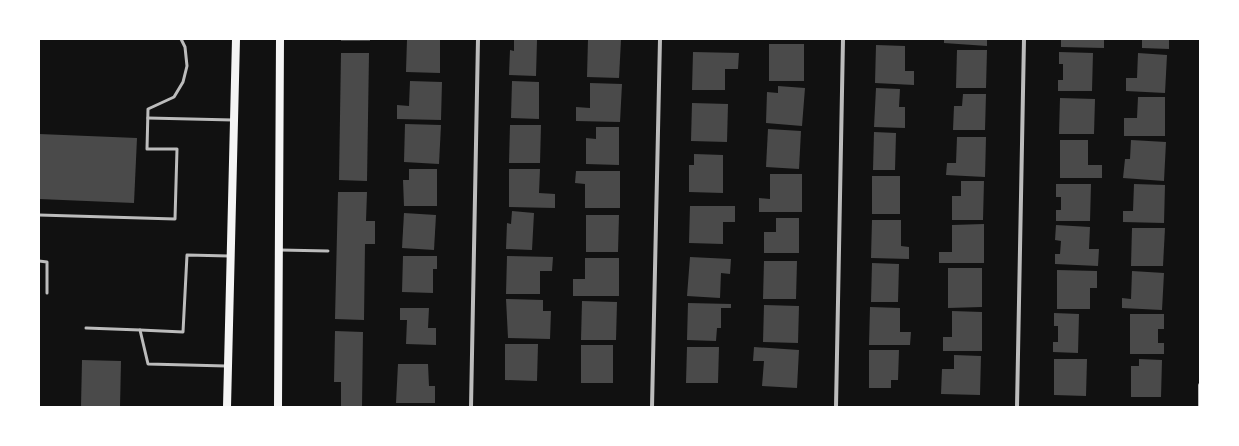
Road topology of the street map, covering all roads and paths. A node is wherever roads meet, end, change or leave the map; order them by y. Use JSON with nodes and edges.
{"nodes":[{"id":1,"x":181,"y":39,"type":"edge"},
{"id":2,"x":236,"y":39,"type":"edge"},
{"id":3,"x":280,"y":39,"type":"edge"},
{"id":4,"x":478,"y":39,"type":"edge"},
{"id":5,"x":660,"y":39,"type":"edge"},
{"id":6,"x":842,"y":39,"type":"edge"},
{"id":7,"x":1024,"y":39,"type":"edge"},
{"id":8,"x":148,"y":118,"type":"junction"},
{"id":9,"x":234,"y":120,"type":"junction"},
{"id":10,"x":39,"y":216,"type":"edge"},
{"id":11,"x":279,"y":250,"type":"junction"},
{"id":12,"x":328,"y":251,"type":"dead end"},
{"id":13,"x":231,"y":256,"type":"junction"},
{"id":14,"x":39,"y":261,"type":"edge"},
{"id":15,"x":47,"y":293,"type":"dead end"},
{"id":16,"x":86,"y":328,"type":"dead end"},
{"id":17,"x":140,"y":330,"type":"junction"},
{"id":18,"x":228,"y":366,"type":"junction"},
{"id":19,"x":1200,"y":385,"type":"edge"},
{"id":20,"x":227,"y":407,"type":"edge"},
{"id":21,"x":278,"y":407,"type":"edge"},
{"id":22,"x":470,"y":407,"type":"edge"},
{"id":23,"x":652,"y":407,"type":"edge"},
{"id":24,"x":836,"y":407,"type":"edge"},
{"id":25,"x":1017,"y":407,"type":"edge"},
{"id":26,"x":1200,"y":407,"type":"edge"}],
"edges":[{"from":1,"to":8,"type":"lane"},
{"from":2,"to":9,"type":"main road"},
{"from":3,"to":11,"type":"main road"},
{"from":4,"to":22,"type":"street"},
{"from":5,"to":23,"type":"street"},
{"from":6,"to":24,"type":"street"},
{"from":7,"to":25,"type":"street"},
{"from":8,"to":9,"type":"lane"},
{"from":8,"to":10,"type":"lane"},
{"from":9,"to":13,"type":"main road"},
{"from":11,"to":12,"type":"lane"},
{"from":11,"to":21,"type":"main road"},
{"from":13,"to":17,"type":"lane"},
{"from":13,"to":18,"type":"main road"},
{"from":14,"to":15,"type":"lane"},
{"from":16,"to":17,"type":"lane"},
{"from":17,"to":18,"type":"lane"},
{"from":18,"to":20,"type":"main road"},
{"from":19,"to":26,"type":"street"}]}
